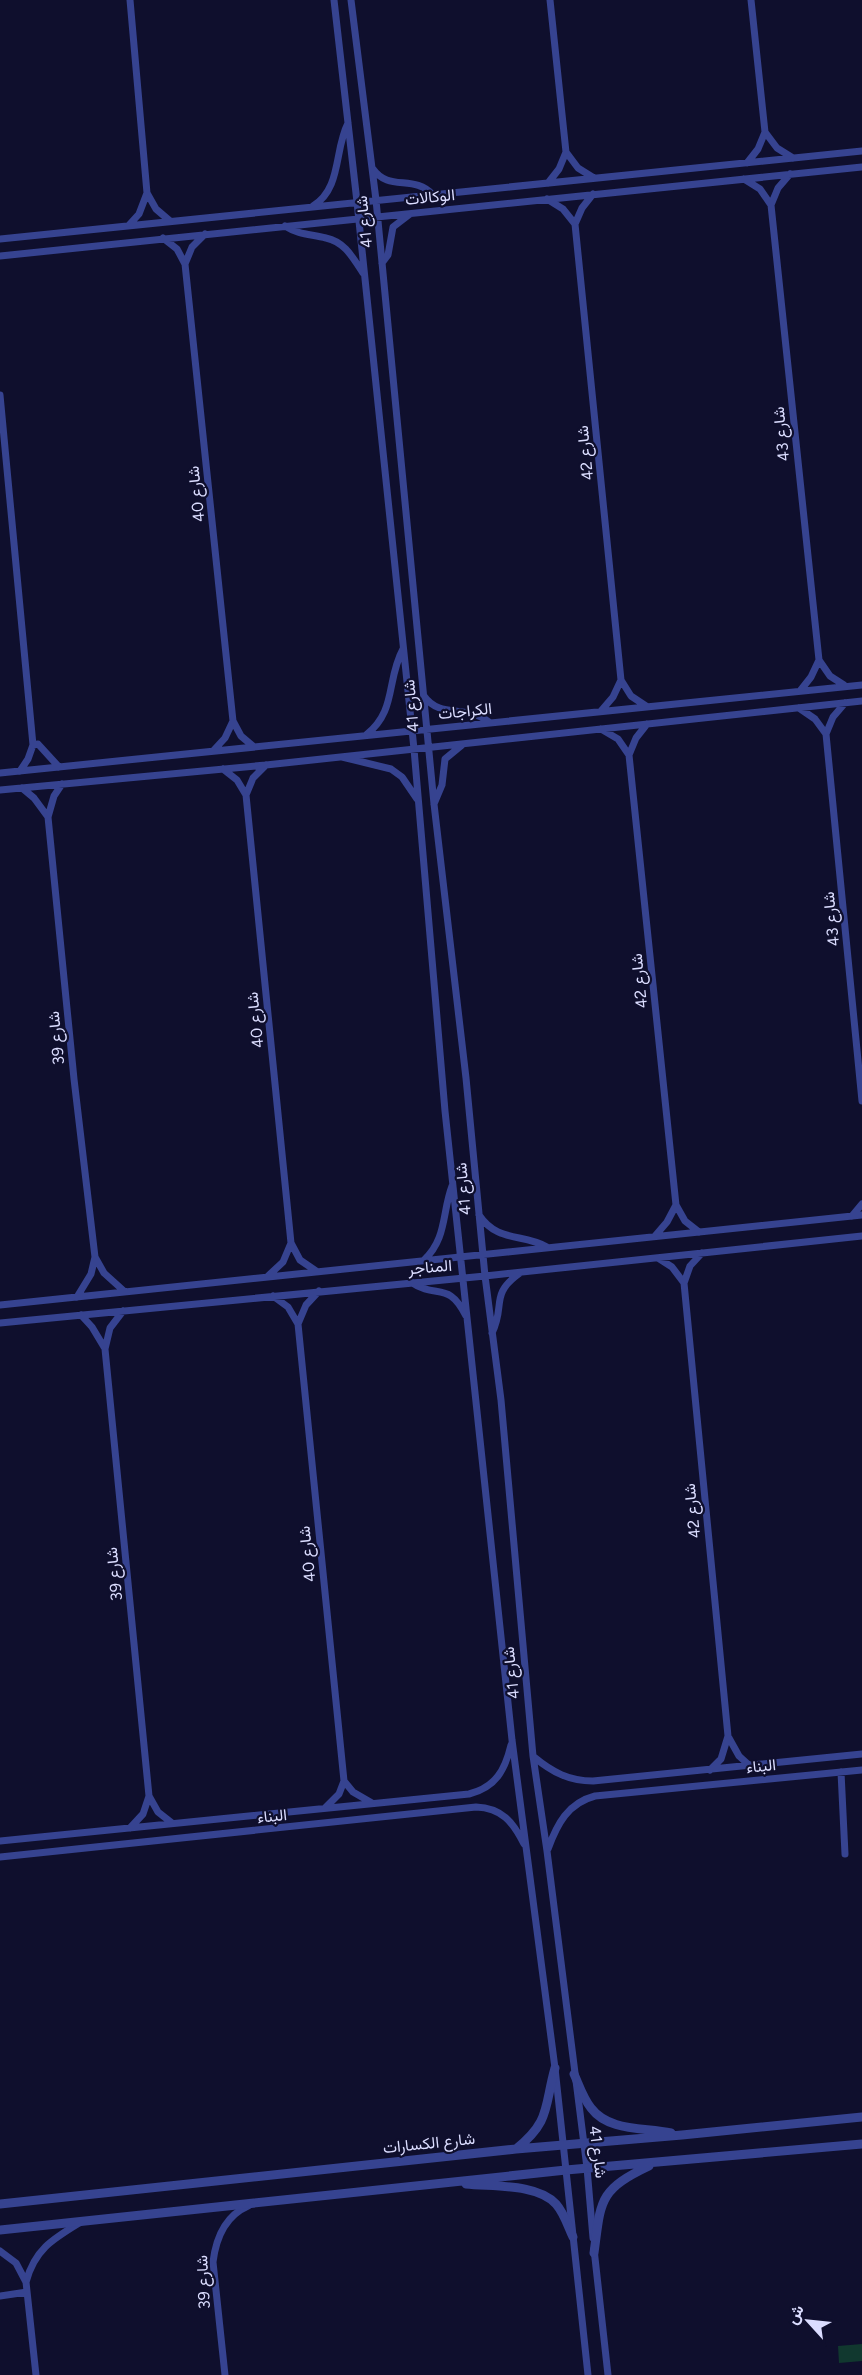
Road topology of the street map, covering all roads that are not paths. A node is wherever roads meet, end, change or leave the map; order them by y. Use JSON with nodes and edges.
{"nodes":[{"id":1,"x":130,"y":0,"type":"edge"},
{"id":2,"x":334,"y":0,"type":"edge"},
{"id":3,"x":351,"y":0,"type":"edge"},
{"id":4,"x":550,"y":0,"type":"edge"},
{"id":5,"x":750,"y":0,"type":"edge"},
{"id":6,"x":348,"y":123,"type":"junction"},
{"id":7,"x":765,"y":132,"type":"junction"},
{"id":8,"x":862,"y":151,"type":"edge"},
{"id":9,"x":566,"y":152,"type":"junction"},
{"id":10,"x":793,"y":158,"type":"junction"},
{"id":11,"x":747,"y":163,"type":"junction"},
{"id":12,"x":371,"y":167,"type":"junction"},
{"id":13,"x":862,"y":167,"type":"edge"},
{"id":14,"x":790,"y":174,"type":"junction"},
{"id":15,"x":594,"y":178,"type":"junction"},
{"id":16,"x":744,"y":179,"type":"junction"},
{"id":17,"x":548,"y":183,"type":"junction"},
{"id":18,"x":147,"y":193,"type":"junction"},
{"id":19,"x":593,"y":194,"type":"junction"},
{"id":20,"x":433,"y":195,"type":"junction"},
{"id":21,"x":547,"y":199,"type":"junction"},
{"id":22,"x":376,"y":200,"type":"junction"},
{"id":23,"x":357,"y":202,"type":"junction"},
{"id":24,"x":771,"y":205,"type":"junction"},
{"id":25,"x":311,"y":207,"type":"junction"},
{"id":26,"x":413,"y":212,"type":"junction"},
{"id":27,"x":377,"y":216,"type":"junction"},
{"id":28,"x":359,"y":218,"type":"junction"},
{"id":29,"x":170,"y":221,"type":"junction"},
{"id":30,"x":575,"y":224,"type":"junction"},
{"id":31,"x":129,"y":226,"type":"junction"},
{"id":32,"x":285,"y":226,"type":"junction"},
{"id":33,"x":0,"y":231,"type":"edge"},
{"id":34,"x":205,"y":234,"type":"junction"},
{"id":35,"x":4,"y":238,"type":"edge"},
{"id":36,"x":163,"y":238,"type":"junction"},
{"id":37,"x":1,"y":257,"type":"edge"},
{"id":38,"x":382,"y":263,"type":"junction"},
{"id":39,"x":185,"y":264,"type":"junction"},
{"id":40,"x":365,"y":275,"type":"junction"},
{"id":41,"x":0,"y":395,"type":"edge"},
{"id":42,"x":403,"y":649,"type":"junction"},
{"id":43,"x":819,"y":660,"type":"junction"},
{"id":44,"x":621,"y":680,"type":"junction"},
{"id":45,"x":862,"y":685,"type":"edge"},
{"id":46,"x":846,"y":686,"type":"junction"},
{"id":47,"x":800,"y":691,"type":"junction"},
{"id":48,"x":424,"y":696,"type":"junction"},
{"id":49,"x":862,"y":701,"type":"edge"},
{"id":50,"x":845,"y":703,"type":"junction"},
{"id":51,"x":647,"y":706,"type":"junction"},
{"id":52,"x":799,"y":708,"type":"junction"},
{"id":53,"x":601,"y":711,"type":"junction"},
{"id":54,"x":233,"y":721,"type":"junction"},
{"id":55,"x":489,"y":722,"type":"junction"},
{"id":56,"x":647,"y":724,"type":"junction"},
{"id":57,"x":427,"y":729,"type":"junction"},
{"id":58,"x":601,"y":729,"type":"junction"},
{"id":59,"x":412,"y":731,"type":"junction"},
{"id":60,"x":826,"y":734,"type":"junction"},
{"id":61,"x":365,"y":736,"type":"junction"},
{"id":62,"x":464,"y":744,"type":"junction"},
{"id":63,"x":33,"y":745,"type":"junction"},
{"id":64,"x":255,"y":747,"type":"junction"},
{"id":65,"x":429,"y":748,"type":"junction"},
{"id":66,"x":414,"y":749,"type":"junction"},
{"id":67,"x":212,"y":752,"type":"junction"},
{"id":68,"x":629,"y":755,"type":"junction"},
{"id":69,"x":340,"y":756,"type":"junction"},
{"id":70,"x":266,"y":765,"type":"junction"},
{"id":71,"x":59,"y":767,"type":"junction"},
{"id":72,"x":224,"y":769,"type":"junction"},
{"id":73,"x":20,"y":771,"type":"junction"},
{"id":74,"x":0,"y":773,"type":"edge"},
{"id":75,"x":62,"y":784,"type":"junction"},
{"id":76,"x":22,"y":788,"type":"junction"},
{"id":77,"x":0,"y":790,"type":"edge"},
{"id":78,"x":246,"y":795,"type":"junction"},
{"id":79,"x":419,"y":801,"type":"junction"},
{"id":80,"x":434,"y":804,"type":"junction"},
{"id":81,"x":48,"y":817,"type":"junction"},
{"id":82,"x":862,"y":1101,"type":"edge"},
{"id":83,"x":453,"y":1183,"type":"junction"},
{"id":84,"x":862,"y":1204,"type":"edge"},
{"id":85,"x":676,"y":1205,"type":"junction"},
{"id":86,"x":479,"y":1214,"type":"junction"},
{"id":87,"x":862,"y":1215,"type":"edge"},
{"id":88,"x":852,"y":1216,"type":"junction"},
{"id":89,"x":699,"y":1232,"type":"junction"},
{"id":90,"x":655,"y":1236,"type":"junction"},
{"id":91,"x":862,"y":1236,"type":"edge"},
{"id":92,"x":853,"y":1237,"type":"junction"},
{"id":93,"x":862,"y":1242,"type":"edge"},
{"id":94,"x":291,"y":1243,"type":"junction"},
{"id":95,"x":547,"y":1247,"type":"junction"},
{"id":96,"x":702,"y":1253,"type":"junction"},
{"id":97,"x":483,"y":1254,"type":"junction"},
{"id":98,"x":461,"y":1256,"type":"junction"},
{"id":99,"x":95,"y":1257,"type":"junction"},
{"id":100,"x":656,"y":1257,"type":"junction"},
{"id":101,"x":423,"y":1261,"type":"junction"},
{"id":102,"x":316,"y":1271,"type":"junction"},
{"id":103,"x":522,"y":1272,"type":"junction"},
{"id":104,"x":268,"y":1276,"type":"junction"},
{"id":105,"x":485,"y":1276,"type":"junction"},
{"id":106,"x":463,"y":1277,"type":"junction"},
{"id":107,"x":411,"y":1282,"type":"junction"},
{"id":108,"x":684,"y":1283,"type":"junction"},
{"id":109,"x":320,"y":1290,"type":"junction"},
{"id":110,"x":125,"y":1292,"type":"junction"},
{"id":111,"x":272,"y":1295,"type":"junction"},
{"id":112,"x":77,"y":1297,"type":"junction"},
{"id":113,"x":0,"y":1305,"type":"edge"},
{"id":114,"x":123,"y":1311,"type":"junction"},
{"id":115,"x":81,"y":1315,"type":"junction"},
{"id":116,"x":468,"y":1320,"type":"junction"},
{"id":117,"x":0,"y":1323,"type":"edge"},
{"id":118,"x":298,"y":1324,"type":"junction"},
{"id":119,"x":492,"y":1333,"type":"junction"},
{"id":120,"x":105,"y":1349,"type":"junction"},
{"id":121,"x":728,"y":1736,"type":"junction"},
{"id":122,"x":512,"y":1740,"type":"junction"},
{"id":123,"x":862,"y":1754,"type":"edge"},
{"id":124,"x":533,"y":1756,"type":"junction"},
{"id":125,"x":750,"y":1766,"type":"junction"},
{"id":126,"x":710,"y":1770,"type":"junction"},
{"id":127,"x":862,"y":1770,"type":"edge"},
{"id":128,"x":841,"y":1772,"type":"junction"},
{"id":129,"x":344,"y":1781,"type":"junction"},
{"id":130,"x":149,"y":1796,"type":"junction"},
{"id":131,"x":372,"y":1803,"type":"junction"},
{"id":132,"x":325,"y":1808,"type":"junction"},
{"id":133,"x":173,"y":1823,"type":"junction"},
{"id":134,"x":129,"y":1828,"type":"junction"},
{"id":135,"x":0,"y":1841,"type":"edge"},
{"id":136,"x":526,"y":1849,"type":"junction"},
{"id":137,"x":548,"y":1851,"type":"junction"},
{"id":138,"x":845,"y":1854,"type":"dead end"},
{"id":139,"x":0,"y":1857,"type":"edge"},
{"id":140,"x":555,"y":2068,"type":"junction"},
{"id":141,"x":574,"y":2074,"type":"junction"},
{"id":142,"x":862,"y":2116,"type":"edge"},
{"id":143,"x":682,"y":2135,"type":"junction"},
{"id":144,"x":584,"y":2143,"type":"junction"},
{"id":145,"x":862,"y":2144,"type":"edge"},
{"id":146,"x":563,"y":2145,"type":"junction"},
{"id":147,"x":516,"y":2149,"type":"junction"},
{"id":148,"x":656,"y":2163,"type":"junction"},
{"id":149,"x":587,"y":2168,"type":"junction"},
{"id":150,"x":566,"y":2170,"type":"junction"},
{"id":151,"x":449,"y":2182,"type":"junction"},
{"id":152,"x":253,"y":2203,"type":"junction"},
{"id":153,"x":0,"y":2204,"type":"edge"},
{"id":154,"x":81,"y":2222,"type":"junction"},
{"id":155,"x":0,"y":2230,"type":"edge"},
{"id":156,"x":573,"y":2237,"type":"junction"},
{"id":157,"x":0,"y":2251,"type":"edge"},
{"id":158,"x":594,"y":2253,"type":"junction"},
{"id":159,"x":26,"y":2282,"type":"junction"},
{"id":160,"x":27,"y":2292,"type":"junction"},
{"id":161,"x":0,"y":2296,"type":"edge"},
{"id":162,"x":36,"y":2375,"type":"edge"},
{"id":163,"x":225,"y":2375,"type":"edge"},
{"id":164,"x":588,"y":2375,"type":"edge"},
{"id":165,"x":608,"y":2375,"type":"edge"}],
"edges":[{"from":1,"to":18,"type":"street"},
{"from":2,"to":6,"type":"street","name":"شارع 41"},
{"from":3,"to":12,"type":"street","name":"شارع 41"},
{"from":4,"to":9,"type":"street"},
{"from":5,"to":7,"type":"street"},
{"from":6,"to":23,"type":"street","name":"شارع 41"},
{"from":6,"to":25,"type":"street"},
{"from":7,"to":10,"type":"street"},
{"from":7,"to":11,"type":"street"},
{"from":8,"to":10,"type":"street","name":"الوكالات"},
{"from":9,"to":15,"type":"street"},
{"from":9,"to":17,"type":"street"},
{"from":10,"to":11,"type":"street","name":"الوكالات"},
{"from":11,"to":15,"type":"street","name":"الوكالات"},
{"from":12,"to":20,"type":"street"},
{"from":12,"to":22,"type":"street","name":"شارع 41"},
{"from":13,"to":14,"type":"street","name":"الوكالات"},
{"from":14,"to":16,"type":"street","name":"الوكالات"},
{"from":14,"to":24,"type":"street"},
{"from":15,"to":17,"type":"street","name":"الوكالات"},
{"from":16,"to":19,"type":"street","name":"الوكالات"},
{"from":16,"to":24,"type":"street"},
{"from":17,"to":20,"type":"street","name":"الوكالات"},
{"from":18,"to":29,"type":"street"},
{"from":18,"to":31,"type":"street"},
{"from":19,"to":21,"type":"street","name":"الوكالات"},
{"from":19,"to":30,"type":"street"},
{"from":20,"to":22,"type":"street","name":"الوكالات"},
{"from":21,"to":26,"type":"street","name":"الوكالات"},
{"from":21,"to":30,"type":"street"},
{"from":22,"to":23,"type":"street","name":"الوكالات"},
{"from":22,"to":27,"type":"street","name":"شارع 41"},
{"from":23,"to":25,"type":"street","name":"الوكالات"},
{"from":23,"to":28,"type":"street","name":"شارع 41"},
{"from":24,"to":43,"type":"street","name":"شارع 43"},
{"from":25,"to":29,"type":"street","name":"الوكالات"},
{"from":26,"to":27,"type":"street","name":"الوكالات"},
{"from":26,"to":38,"type":"street"},
{"from":27,"to":28,"type":"street","name":"الوكالات"},
{"from":27,"to":38,"type":"street","name":"شارع 41"},
{"from":28,"to":32,"type":"street","name":"الوكالات"},
{"from":28,"to":40,"type":"street","name":"شارع 41"},
{"from":29,"to":31,"type":"street","name":"الوكالات"},
{"from":30,"to":44,"type":"street","name":"شارع 42"},
{"from":31,"to":35,"type":"street","name":"الوكالات"},
{"from":32,"to":34,"type":"street","name":"الوكالات"},
{"from":32,"to":40,"type":"street"},
{"from":33,"to":35,"type":"street"},
{"from":34,"to":36,"type":"street","name":"الوكالات"},
{"from":34,"to":39,"type":"street"},
{"from":36,"to":37,"type":"street","name":"الوكالات"},
{"from":36,"to":39,"type":"street"},
{"from":38,"to":48,"type":"street","name":"شارع 41"},
{"from":39,"to":54,"type":"street","name":"شارع 40"},
{"from":40,"to":42,"type":"street","name":"شارع 41"},
{"from":41,"to":63,"type":"street"},
{"from":42,"to":59,"type":"street","name":"شارع 41"},
{"from":42,"to":61,"type":"street"},
{"from":43,"to":46,"type":"street"},
{"from":43,"to":47,"type":"street"},
{"from":44,"to":51,"type":"street"},
{"from":44,"to":53,"type":"street"},
{"from":45,"to":46,"type":"street","name":"الكراجات"},
{"from":46,"to":47,"type":"street","name":"الكراجات"},
{"from":47,"to":51,"type":"street","name":"الكراجات"},
{"from":48,"to":55,"type":"street"},
{"from":48,"to":57,"type":"street","name":"شارع 41"},
{"from":49,"to":50,"type":"street","name":"الكراجات"},
{"from":50,"to":52,"type":"street","name":"الكراجات"},
{"from":50,"to":60,"type":"street"},
{"from":51,"to":53,"type":"street","name":"الكراجات"},
{"from":52,"to":56,"type":"street","name":"الكراجات"},
{"from":52,"to":60,"type":"street"},
{"from":53,"to":55,"type":"street","name":"الكراجات"},
{"from":54,"to":64,"type":"street"},
{"from":54,"to":67,"type":"street"},
{"from":55,"to":57,"type":"street","name":"الكراجات"},
{"from":56,"to":58,"type":"street","name":"الكراجات"},
{"from":56,"to":68,"type":"street"},
{"from":57,"to":59,"type":"street","name":"الكراجات"},
{"from":57,"to":65,"type":"street","name":"شارع 41"},
{"from":58,"to":62,"type":"street","name":"الكراجات"},
{"from":58,"to":68,"type":"street"},
{"from":59,"to":61,"type":"street","name":"الكراجات"},
{"from":59,"to":66,"type":"street","name":"شارع 41"},
{"from":60,"to":82,"type":"street","name":"شارع 43"},
{"from":61,"to":64,"type":"street","name":"الكراجات"},
{"from":62,"to":65,"type":"street","name":"الكراجات"},
{"from":62,"to":80,"type":"street"},
{"from":63,"to":71,"type":"street"},
{"from":63,"to":73,"type":"street"},
{"from":64,"to":67,"type":"street","name":"الكراجات"},
{"from":65,"to":66,"type":"street","name":"الكراجات"},
{"from":65,"to":80,"type":"street","name":"شارع 41"},
{"from":66,"to":69,"type":"street","name":"الكراجات"},
{"from":66,"to":79,"type":"street","name":"شارع 41"},
{"from":67,"to":71,"type":"street","name":"الكراجات"},
{"from":68,"to":85,"type":"street","name":"شارع 42"},
{"from":69,"to":70,"type":"street","name":"الكراجات"},
{"from":69,"to":79,"type":"street"},
{"from":70,"to":72,"type":"street","name":"الكراجات"},
{"from":70,"to":78,"type":"street"},
{"from":71,"to":73,"type":"street","name":"الكراجات"},
{"from":72,"to":75,"type":"street","name":"الكراجات"},
{"from":72,"to":78,"type":"street"},
{"from":73,"to":74,"type":"street","name":"الكراجات"},
{"from":75,"to":76,"type":"street","name":"الكراجات"},
{"from":75,"to":81,"type":"street","name":"شارع 39"},
{"from":76,"to":77,"type":"street","name":"الكراجات"},
{"from":76,"to":81,"type":"street"},
{"from":78,"to":94,"type":"street","name":"شارع 40"},
{"from":79,"to":83,"type":"street","name":"شارع 41"},
{"from":80,"to":86,"type":"street","name":"شارع 41"},
{"from":81,"to":99,"type":"street","name":"شارع 39"},
{"from":83,"to":98,"type":"street","name":"شارع 41"},
{"from":83,"to":101,"type":"street","name":"المناجر"},
{"from":84,"to":88,"type":"street"},
{"from":85,"to":89,"type":"street"},
{"from":85,"to":90,"type":"street"},
{"from":86,"to":95,"type":"street","name":"المناجر"},
{"from":86,"to":97,"type":"street","name":"شارع 41"},
{"from":87,"to":88,"type":"street","name":"المناجر"},
{"from":88,"to":89,"type":"street","name":"المناجر"},
{"from":89,"to":90,"type":"street","name":"المناجر"},
{"from":90,"to":95,"type":"street","name":"المناجر"},
{"from":91,"to":92,"type":"street","name":"المناجر"},
{"from":92,"to":93,"type":"street"},
{"from":92,"to":96,"type":"street","name":"المناجر"},
{"from":94,"to":102,"type":"street"},
{"from":94,"to":104,"type":"street"},
{"from":95,"to":97,"type":"street","name":"المناجر"},
{"from":96,"to":100,"type":"street","name":"المناجر"},
{"from":96,"to":108,"type":"street"},
{"from":97,"to":98,"type":"street","name":"المناجر"},
{"from":97,"to":105,"type":"street","name":"شارع 41"},
{"from":98,"to":101,"type":"street","name":"المناجر"},
{"from":98,"to":106,"type":"street","name":"شارع 41"},
{"from":99,"to":110,"type":"street","name":"شارع 39"},
{"from":99,"to":112,"type":"street","name":"شارع 39"},
{"from":100,"to":103,"type":"street","name":"المناجر"},
{"from":100,"to":108,"type":"street"},
{"from":101,"to":102,"type":"street","name":"المناجر"},
{"from":102,"to":104,"type":"street","name":"المناجر"},
{"from":103,"to":105,"type":"street","name":"المناجر"},
{"from":103,"to":119,"type":"street"},
{"from":104,"to":110,"type":"street","name":"المناجر"},
{"from":105,"to":106,"type":"street","name":"المناجر"},
{"from":105,"to":119,"type":"street","name":"شارع 41"},
{"from":106,"to":107,"type":"street","name":"المناجر"},
{"from":106,"to":116,"type":"street","name":"شارع 41"},
{"from":107,"to":109,"type":"street","name":"المناجر"},
{"from":107,"to":116,"type":"street"},
{"from":108,"to":121,"type":"street","name":"شارع 42"},
{"from":109,"to":111,"type":"street","name":"المناجر"},
{"from":109,"to":118,"type":"street"},
{"from":110,"to":112,"type":"street","name":"المناجر"},
{"from":111,"to":114,"type":"street","name":"المناجر"},
{"from":111,"to":118,"type":"street"},
{"from":112,"to":113,"type":"street","name":"المناجر"},
{"from":114,"to":115,"type":"street","name":"المناجر"},
{"from":114,"to":120,"type":"street","name":"شارع 39"},
{"from":115,"to":117,"type":"street","name":"المناجر"},
{"from":115,"to":120,"type":"street","name":"شارع 39"},
{"from":116,"to":122,"type":"street","name":"شارع 41"},
{"from":118,"to":129,"type":"street","name":"شارع 40"},
{"from":119,"to":124,"type":"street","name":"شارع 41"},
{"from":120,"to":130,"type":"street","name":"شارع 39"},
{"from":121,"to":125,"type":"street","name":"شارع 42"},
{"from":121,"to":126,"type":"street","name":"شارع 42"},
{"from":122,"to":131,"type":"street","name":"البناء"},
{"from":122,"to":136,"type":"street","name":"شارع 41"},
{"from":123,"to":125,"type":"street","name":"البناء"},
{"from":124,"to":126,"type":"street","name":"البناء"},
{"from":124,"to":137,"type":"street","name":"شارع 41"},
{"from":125,"to":126,"type":"street","name":"البناء"},
{"from":127,"to":128,"type":"street","name":"البناء"},
{"from":128,"to":137,"type":"street","name":"البناء"},
{"from":128,"to":138,"type":"street"},
{"from":129,"to":131,"type":"street"},
{"from":129,"to":132,"type":"street"},
{"from":130,"to":133,"type":"street"},
{"from":130,"to":134,"type":"street"},
{"from":131,"to":132,"type":"street","name":"البناء"},
{"from":132,"to":133,"type":"street","name":"البناء"},
{"from":133,"to":134,"type":"street","name":"البناء"},
{"from":134,"to":135,"type":"street","name":"البناء"},
{"from":136,"to":139,"type":"street","name":"البناء"},
{"from":136,"to":140,"type":"street","name":"شارع 41"},
{"from":137,"to":141,"type":"street","name":"شارع 41"},
{"from":140,"to":146,"type":"street","name":"شارع 41"},
{"from":140,"to":147,"type":"street"},
{"from":141,"to":143,"type":"street"},
{"from":141,"to":144,"type":"street","name":"شارع 41"},
{"from":142,"to":143,"type":"street","name":"شارع الكسارات"},
{"from":143,"to":144,"type":"street","name":"شارع الكسارات"},
{"from":144,"to":146,"type":"street","name":"شارع الكسارات"},
{"from":144,"to":149,"type":"street","name":"شارع 41"},
{"from":145,"to":148,"type":"street"},
{"from":146,"to":147,"type":"street","name":"شارع الكسارات"},
{"from":146,"to":150,"type":"street","name":"شارع 41"},
{"from":147,"to":153,"type":"street","name":"شارع الكسارات"},
{"from":148,"to":149,"type":"street"},
{"from":148,"to":158,"type":"street"},
{"from":149,"to":150,"type":"street"},
{"from":149,"to":158,"type":"street","name":"شارع 41"},
{"from":150,"to":151,"type":"street"},
{"from":150,"to":156,"type":"street","name":"شارع 41"},
{"from":151,"to":152,"type":"street"},
{"from":151,"to":156,"type":"street"},
{"from":152,"to":154,"type":"street"},
{"from":152,"to":163,"type":"street","name":"شارع 39"},
{"from":154,"to":155,"type":"street"},
{"from":154,"to":159,"type":"street"},
{"from":156,"to":164,"type":"street","name":"شارع 41"},
{"from":157,"to":159,"type":"street"},
{"from":158,"to":165,"type":"street","name":"شارع 41"},
{"from":159,"to":160,"type":"street"},
{"from":160,"to":161,"type":"street"},
{"from":160,"to":162,"type":"street"}]}
